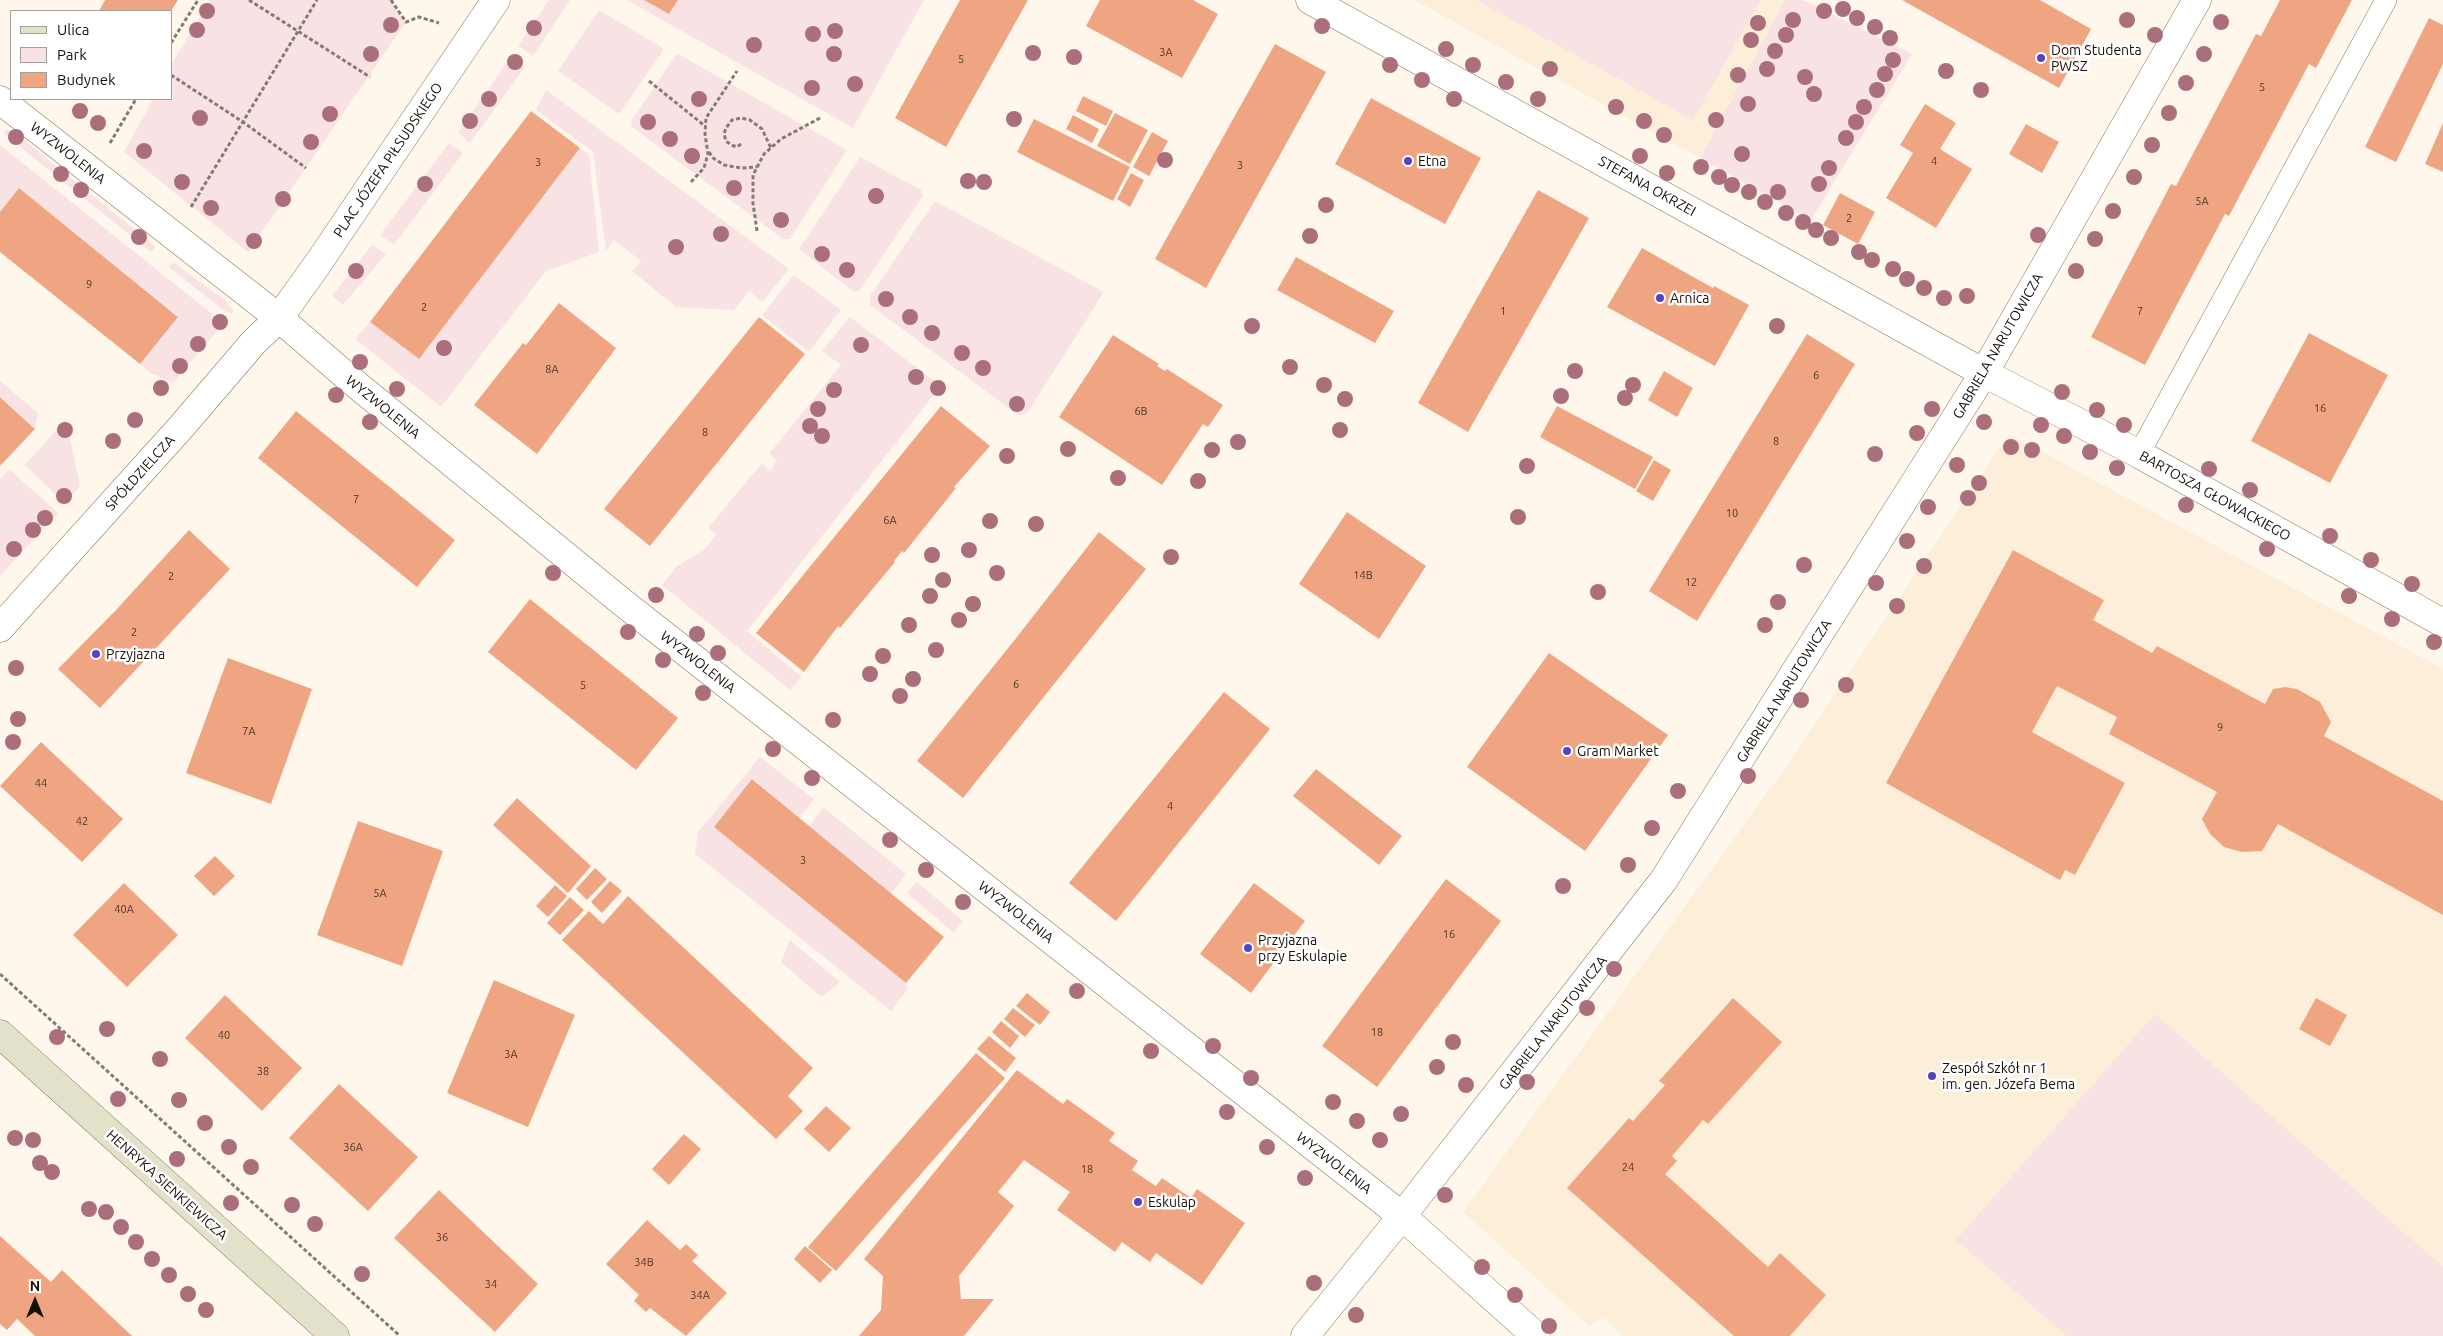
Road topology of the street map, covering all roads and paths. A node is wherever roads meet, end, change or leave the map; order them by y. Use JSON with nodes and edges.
{"nodes":[{"id":1,"x":198,"y":0,"type":"edge"},
{"id":2,"x":249,"y":0,"type":"edge"},
{"id":3,"x":317,"y":0,"type":"edge"},
{"id":4,"x":391,"y":0,"type":"edge"},
{"id":5,"x":496,"y":0,"type":"edge"},
{"id":6,"x":1310,"y":0,"type":"edge"},
{"id":7,"x":2197,"y":0,"type":"edge"},
{"id":8,"x":2386,"y":0,"type":"edge"},
{"id":9,"x":447,"y":28,"type":"dead end"},
{"id":10,"x":298,"y":31,"type":"junction"},
{"id":11,"x":172,"y":41,"type":"edge"},
{"id":12,"x":737,"y":71,"type":"dead end"},
{"id":13,"x":172,"y":76,"type":"edge"},
{"id":14,"x":370,"y":76,"type":"dead end"},
{"id":15,"x":649,"y":81,"type":"dead end"},
{"id":16,"x":0,"y":100,"type":"edge"},
{"id":17,"x":135,"y":100,"type":"edge"},
{"id":18,"x":820,"y":118,"type":"dead end"},
{"id":19,"x":243,"y":122,"type":"junction"},
{"id":20,"x":706,"y":126,"type":"junction"},
{"id":21,"x":740,"y":144,"type":"dead end"},
{"id":22,"x":117,"y":148,"type":"dead end"},
{"id":23,"x":771,"y":148,"type":"junction"},
{"id":24,"x":707,"y":150,"type":"junction"},
{"id":25,"x":758,"y":167,"type":"junction"},
{"id":26,"x":306,"y":168,"type":"dead end"},
{"id":27,"x":691,"y":182,"type":"dead end"},
{"id":28,"x":184,"y":201,"type":"dead end"},
{"id":29,"x":757,"y":231,"type":"dead end"},
{"id":30,"x":279,"y":318,"type":"junction"},
{"id":31,"x":1984,"y":373,"type":"junction"},
{"id":32,"x":2139,"y":454,"type":"junction"},
{"id":33,"x":2443,"y":623,"type":"edge"},
{"id":34,"x":0,"y":628,"type":"edge"},
{"id":35,"x":0,"y":974,"type":"edge"},
{"id":36,"x":0,"y":1034,"type":"edge"},
{"id":37,"x":1402,"y":1216,"type":"junction"},
{"id":38,"x":335,"y":1336,"type":"edge"},
{"id":39,"x":400,"y":1336,"type":"edge"},
{"id":40,"x":1305,"y":1336,"type":"edge"},
{"id":41,"x":1536,"y":1336,"type":"edge"}],
"edges":[{"from":1,"to":11,"type":"path"},
{"from":2,"to":10,"type":"path"},
{"from":3,"to":10,"type":"path"},
{"from":4,"to":9,"type":"path"},
{"from":5,"to":30,"type":"street","name":"PLAC JÓZEFA PIŁSUDSKIEGO"},
{"from":6,"to":31,"type":"street","name":"STEFANA OKRZEI"},
{"from":7,"to":31,"type":"street","name":"GABRIELA NARUTOWICZA"},
{"from":8,"to":32,"type":"lane"},
{"from":10,"to":14,"type":"path"},
{"from":10,"to":19,"type":"path"},
{"from":12,"to":20,"type":"path"},
{"from":13,"to":19,"type":"path"},
{"from":15,"to":20,"type":"path"},
{"from":16,"to":30,"type":"street","name":"WYZWOLENIA"},
{"from":17,"to":22,"type":"path"},
{"from":18,"to":23,"type":"path"},
{"from":19,"to":26,"type":"path"},
{"from":19,"to":28,"type":"path"},
{"from":20,"to":24,"type":"path"},
{"from":21,"to":23,"type":"path"},
{"from":23,"to":25,"type":"path"},
{"from":24,"to":25,"type":"path"},
{"from":24,"to":27,"type":"path"},
{"from":25,"to":29,"type":"path"},
{"from":30,"to":34,"type":"street","name":"SPÓŁDZIELCZA"},
{"from":30,"to":37,"type":"street","name":"WYZWOLENIA"},
{"from":31,"to":32,"type":"street","name":"BARTOSZA GŁOWACKIEGO"},
{"from":31,"to":37,"type":"street","name":"GABRIELA NARUTOWICZA"},
{"from":32,"to":33,"type":"street","name":"BARTOSZA GŁOWACKIEGO"},
{"from":35,"to":39,"type":"path"},
{"from":36,"to":38,"type":"street","name":"HENRYKA SIENKIEWICZA"},
{"from":37,"to":40,"type":"street","name":"GABRIELA NARUTOWICZA"},
{"from":37,"to":41,"type":"street","name":"WYZWOLENIA"}]}
